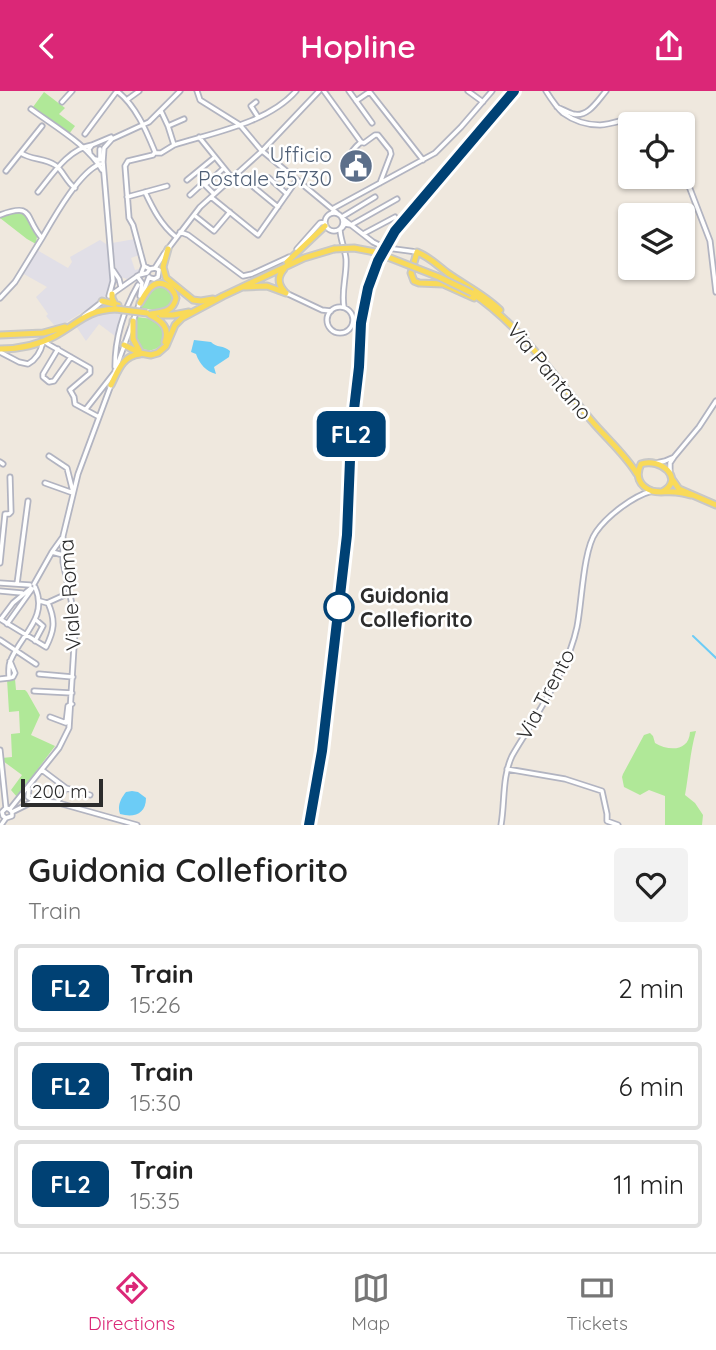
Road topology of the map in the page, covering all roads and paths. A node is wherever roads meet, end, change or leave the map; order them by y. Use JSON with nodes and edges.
{"nodes":[{"id":1,"x":72,"y":91,"type":"edge"},
{"id":2,"x":117,"y":91,"type":"edge"},
{"id":3,"x":139,"y":91,"type":"edge"},
{"id":4,"x":180,"y":91,"type":"edge"},
{"id":5,"x":197,"y":91,"type":"edge"},
{"id":6,"x":296,"y":91,"type":"edge"},
{"id":7,"x":319,"y":91,"type":"edge"},
{"id":8,"x":324,"y":91,"type":"edge"},
{"id":9,"x":349,"y":91,"type":"edge"},
{"id":10,"x":369,"y":91,"type":"edge"},
{"id":11,"x":468,"y":91,"type":"edge"},
{"id":12,"x":492,"y":91,"type":"edge"},
{"id":13,"x":546,"y":91,"type":"edge"},
{"id":14,"x":606,"y":91,"type":"edge"},
{"id":15,"x":128,"y":99,"type":"junction"},
{"id":16,"x":356,"y":101,"type":"junction"},
{"id":17,"x":62,"y":102,"type":"dead end"},
{"id":18,"x":256,"y":102,"type":"dead end"},
{"id":19,"x":483,"y":102,"type":"junction"},
{"id":20,"x":557,"y":107,"type":"junction"},
{"id":21,"x":31,"y":109,"type":"dead end"},
{"id":22,"x":161,"y":111,"type":"junction"},
{"id":23,"x":258,"y":117,"type":"junction"},
{"id":24,"x":184,"y":119,"type":"dead end"},
{"id":25,"x":618,"y":122,"type":"edge"},
{"id":26,"x":372,"y":123,"type":"dead end"},
{"id":27,"x":168,"y":125,"type":"junction"},
{"id":28,"x":240,"y":125,"type":"junction"},
{"id":29,"x":42,"y":126,"type":"dead end"},
{"id":30,"x":144,"y":126,"type":"junction"},
{"id":31,"x":85,"y":134,"type":"dead end"},
{"id":32,"x":123,"y":134,"type":"junction"},
{"id":33,"x":199,"y":137,"type":"junction"},
{"id":34,"x":361,"y":142,"type":"junction"},
{"id":35,"x":92,"y":144,"type":"junction"},
{"id":36,"x":174,"y":145,"type":"junction"},
{"id":37,"x":82,"y":148,"type":"junction"},
{"id":38,"x":100,"y":149,"type":"junction"},
{"id":39,"x":262,"y":151,"type":"junction"},
{"id":40,"x":21,"y":153,"type":"junction"},
{"id":41,"x":155,"y":153,"type":"junction"},
{"id":42,"x":103,"y":157,"type":"junction"},
{"id":43,"x":215,"y":157,"type":"junction"},
{"id":44,"x":94,"y":160,"type":"junction"},
{"id":45,"x":423,"y":160,"type":"junction"},
{"id":46,"x":59,"y":168,"type":"junction"},
{"id":47,"x":224,"y":168,"type":"junction"},
{"id":48,"x":6,"y":171,"type":"dead end"},
{"id":49,"x":238,"y":174,"type":"junction"},
{"id":50,"x":353,"y":176,"type":"dead end"},
{"id":51,"x":269,"y":178,"type":"dead end"},
{"id":52,"x":104,"y":179,"type":"junction"},
{"id":53,"x":233,"y":179,"type":"junction"},
{"id":54,"x":187,"y":180,"type":"dead end"},
{"id":55,"x":296,"y":181,"type":"junction"},
{"id":56,"x":380,"y":183,"type":"junction"},
{"id":57,"x":167,"y":185,"type":"dead end"},
{"id":58,"x":205,"y":185,"type":"junction"},
{"id":59,"x":75,"y":188,"type":"junction"},
{"id":60,"x":690,"y":189,"type":"edge"},
{"id":61,"x":38,"y":192,"type":"dead end"},
{"id":62,"x":145,"y":192,"type":"junction"},
{"id":63,"x":287,"y":194,"type":"junction"},
{"id":64,"x":190,"y":195,"type":"dead end"},
{"id":65,"x":213,"y":196,"type":"junction"},
{"id":66,"x":127,"y":197,"type":"junction"},
{"id":67,"x":374,"y":197,"type":"dead end"},
{"id":68,"x":397,"y":199,"type":"dead end"},
{"id":69,"x":278,"y":207,"type":"junction"},
{"id":70,"x":230,"y":212,"type":"junction"},
{"id":71,"x":332,"y":213,"type":"junction"},
{"id":72,"x":0,"y":215,"type":"edge"},
{"id":73,"x":193,"y":215,"type":"junction"},
{"id":74,"x":395,"y":217,"type":"dead end"},
{"id":75,"x":342,"y":218,"type":"junction"},
{"id":76,"x":325,"y":224,"type":"junction"},
{"id":77,"x":186,"y":225,"type":"junction"},
{"id":78,"x":351,"y":225,"type":"junction"},
{"id":79,"x":341,"y":229,"type":"junction"},
{"id":80,"x":180,"y":232,"type":"junction"},
{"id":81,"x":334,"y":232,"type":"junction"},
{"id":82,"x":363,"y":234,"type":"junction"},
{"id":83,"x":188,"y":235,"type":"junction"},
{"id":84,"x":176,"y":237,"type":"junction"},
{"id":85,"x":340,"y":237,"type":"junction"},
{"id":86,"x":42,"y":238,"type":"junction"},
{"id":87,"x":168,"y":249,"type":"junction"},
{"id":88,"x":416,"y":252,"type":"junction"},
{"id":89,"x":112,"y":264,"type":"junction"},
{"id":90,"x":291,"y":264,"type":"junction"},
{"id":91,"x":144,"y":266,"type":"junction"},
{"id":92,"x":152,"y":273,"type":"junction"},
{"id":93,"x":139,"y":275,"type":"junction"},
{"id":94,"x":263,"y":277,"type":"junction"},
{"id":95,"x":119,"y":279,"type":"junction"},
{"id":96,"x":113,"y":281,"type":"junction"},
{"id":97,"x":130,"y":281,"type":"junction"},
{"id":98,"x":138,"y":285,"type":"dead end"},
{"id":99,"x":121,"y":287,"type":"junction"},
{"id":100,"x":238,"y":289,"type":"junction"},
{"id":101,"x":716,"y":292,"type":"edge"},
{"id":102,"x":286,"y":293,"type":"junction"},
{"id":103,"x":111,"y":295,"type":"junction"},
{"id":104,"x":222,"y":296,"type":"junction"},
{"id":105,"x":0,"y":298,"type":"edge"},
{"id":106,"x":343,"y":300,"type":"junction"},
{"id":107,"x":102,"y":301,"type":"junction"},
{"id":108,"x":129,"y":301,"type":"junction"},
{"id":109,"x":139,"y":304,"type":"junction"},
{"id":110,"x":116,"y":306,"type":"junction"},
{"id":111,"x":338,"y":307,"type":"junction"},
{"id":112,"x":491,"y":307,"type":"junction"},
{"id":113,"x":345,"y":308,"type":"junction"},
{"id":114,"x":322,"y":310,"type":"junction"},
{"id":115,"x":195,"y":311,"type":"junction"},
{"id":116,"x":331,"y":311,"type":"junction"},
{"id":117,"x":149,"y":314,"type":"junction"},
{"id":118,"x":82,"y":317,"type":"junction"},
{"id":119,"x":327,"y":317,"type":"junction"},
{"id":120,"x":133,"y":321,"type":"junction"},
{"id":121,"x":508,"y":321,"type":"junction"},
{"id":122,"x":75,"y":323,"type":"junction"},
{"id":123,"x":118,"y":332,"type":"junction"},
{"id":124,"x":3,"y":335,"type":"edge"},
{"id":125,"x":127,"y":335,"type":"junction"},
{"id":126,"x":44,"y":344,"type":"junction"},
{"id":127,"x":124,"y":345,"type":"junction"},
{"id":128,"x":58,"y":349,"type":"junction"},
{"id":129,"x":2,"y":350,"type":"edge"},
{"id":130,"x":140,"y":351,"type":"junction"},
{"id":131,"x":71,"y":356,"type":"junction"},
{"id":132,"x":115,"y":372,"type":"junction"},
{"id":133,"x":111,"y":385,"type":"junction"},
{"id":134,"x":716,"y":401,"type":"edge"},
{"id":135,"x":85,"y":410,"type":"junction"},
{"id":136,"x":99,"y":417,"type":"junction"},
{"id":137,"x":48,"y":456,"type":"dead end"},
{"id":138,"x":623,"y":456,"type":"junction"},
{"id":139,"x":674,"y":457,"type":"junction"},
{"id":140,"x":647,"y":462,"type":"junction"},
{"id":141,"x":655,"y":463,"type":"junction"},
{"id":142,"x":671,"y":476,"type":"junction"},
{"id":143,"x":10,"y":477,"type":"dead end"},
{"id":144,"x":44,"y":483,"type":"dead end"},
{"id":145,"x":638,"y":483,"type":"junction"},
{"id":146,"x":652,"y":491,"type":"junction"},
{"id":147,"x":662,"y":492,"type":"junction"},
{"id":148,"x":73,"y":493,"type":"junction"},
{"id":149,"x":691,"y":495,"type":"junction"},
{"id":150,"x":636,"y":497,"type":"junction"},
{"id":151,"x":28,"y":501,"type":"dead end"},
{"id":152,"x":716,"y":505,"type":"edge"},
{"id":153,"x":3,"y":514,"type":"edge"},
{"id":154,"x":63,"y":536,"type":"junction"},
{"id":155,"x":56,"y":545,"type":"junction"},
{"id":156,"x":63,"y":546,"type":"junction"},
{"id":157,"x":54,"y":552,"type":"junction"},
{"id":158,"x":63,"y":555,"type":"junction"},
{"id":159,"x":0,"y":563,"type":"edge"},
{"id":160,"x":0,"y":583,"type":"edge"},
{"id":161,"x":17,"y":584,"type":"junction"},
{"id":162,"x":32,"y":587,"type":"junction"},
{"id":163,"x":0,"y":591,"type":"edge"},
{"id":164,"x":23,"y":593,"type":"junction"},
{"id":165,"x":69,"y":593,"type":"junction"},
{"id":166,"x":40,"y":601,"type":"junction"},
{"id":167,"x":48,"y":603,"type":"junction"},
{"id":168,"x":0,"y":619,"type":"edge"},
{"id":169,"x":36,"y":620,"type":"junction"},
{"id":170,"x":8,"y":624,"type":"junction"},
{"id":171,"x":26,"y":636,"type":"junction"},
{"id":172,"x":0,"y":641,"type":"edge"},
{"id":173,"x":34,"y":641,"type":"junction"},
{"id":174,"x":16,"y":652,"type":"junction"},
{"id":175,"x":36,"y":664,"type":"dead end"},
{"id":176,"x":39,"y":674,"type":"dead end"},
{"id":177,"x":73,"y":677,"type":"junction"},
{"id":178,"x":0,"y":678,"type":"edge"},
{"id":179,"x":34,"y":691,"type":"dead end"},
{"id":180,"x":72,"y":693,"type":"junction"},
{"id":181,"x":72,"y":704,"type":"junction"},
{"id":182,"x":50,"y":717,"type":"dead end"},
{"id":183,"x":0,"y":750,"type":"edge"},
{"id":184,"x":0,"y":756,"type":"edge"},
{"id":185,"x":508,"y":769,"type":"junction"},
{"id":186,"x":42,"y":770,"type":"junction"},
{"id":187,"x":1,"y":776,"type":"edge"},
{"id":188,"x":30,"y":786,"type":"junction"},
{"id":189,"x":66,"y":788,"type":"junction"},
{"id":190,"x":90,"y":795,"type":"dead end"},
{"id":191,"x":34,"y":801,"type":"junction"},
{"id":192,"x":57,"y":802,"type":"junction"},
{"id":193,"x":6,"y":810,"type":"edge"},
{"id":194,"x":3,"y":817,"type":"edge"},
{"id":195,"x":1,"y":825,"type":"edge"},
{"id":196,"x":137,"y":825,"type":"edge"},
{"id":197,"x":501,"y":825,"type":"edge"},
{"id":198,"x":618,"y":825,"type":"edge"}],
"edges":[{"from":1,"to":17,"type":"street"},
{"from":2,"to":15,"type":"street"},
{"from":2,"to":31,"type":"street"},
{"from":3,"to":15,"type":"street"},
{"from":4,"to":22,"type":"street"},
{"from":5,"to":28,"type":"street"},
{"from":6,"to":23,"type":"street"},
{"from":7,"to":39,"type":"street","name":"Viale Roma"},
{"from":8,"to":34,"type":"street"},
{"from":9,"to":16,"type":"street"},
{"from":10,"to":16,"type":"street"},
{"from":10,"to":45,"type":"street"},
{"from":11,"to":19,"type":"street"},
{"from":12,"to":19,"type":"street"},
{"from":13,"to":20,"type":"street"},
{"from":14,"to":20,"type":"street"},
{"from":15,"to":30,"type":"street"},
{"from":16,"to":26,"type":"street"},
{"from":18,"to":23,"type":"street"},
{"from":19,"to":45,"type":"street"},
{"from":20,"to":25,"type":"street"},
{"from":21,"to":37,"type":"street"},
{"from":22,"to":27,"type":"street"},
{"from":22,"to":30,"type":"street"},
{"from":23,"to":28,"type":"street"},
{"from":24,"to":27,"type":"street"},
{"from":27,"to":36,"type":"street"},
{"from":28,"to":33,"type":"street"},
{"from":28,"to":39,"type":"street"},
{"from":29,"to":40,"type":"street"},
{"from":30,"to":32,"type":"street"},
{"from":30,"to":41,"type":"street"},
{"from":32,"to":35,"type":"street"},
{"from":32,"to":42,"type":"street"},
{"from":33,"to":36,"type":"street"},
{"from":33,"to":43,"type":"street"},
{"from":34,"to":50,"type":"street"},
{"from":34,"to":56,"type":"street"},
{"from":35,"to":37,"type":"street"},
{"from":35,"to":38,"type":"street"},
{"from":35,"to":44,"type":"street"},
{"from":36,"to":41,"type":"street"},
{"from":37,"to":44,"type":"street"},
{"from":37,"to":46,"type":"street"},
{"from":38,"to":42,"type":"street"},
{"from":38,"to":44,"type":"street"},
{"from":39,"to":49,"type":"street","name":"Viale Roma"},
{"from":39,"to":55,"type":"street"},
{"from":40,"to":46,"type":"street"},
{"from":40,"to":48,"type":"street"},
{"from":41,"to":66,"type":"street"},
{"from":42,"to":44,"type":"street"},
{"from":42,"to":52,"type":"street"},
{"from":43,"to":47,"type":"street"},
{"from":43,"to":54,"type":"street"},
{"from":44,"to":52,"type":"street"},
{"from":44,"to":59,"type":"street"},
{"from":45,"to":56,"type":"street"},
{"from":46,"to":59,"type":"street"},
{"from":46,"to":61,"type":"street"},
{"from":47,"to":53,"type":"street"},
{"from":47,"to":58,"type":"street"},
{"from":49,"to":53,"type":"street","name":"Viale Roma"},
{"from":49,"to":69,"type":"street"},
{"from":51,"to":63,"type":"street"},
{"from":52,"to":89,"type":"street"},
{"from":53,"to":65,"type":"street","name":"Viale Roma"},
{"from":55,"to":63,"type":"street"},
{"from":55,"to":71,"type":"street"},
{"from":56,"to":71,"type":"street"},
{"from":57,"to":62,"type":"street"},
{"from":58,"to":64,"type":"street"},
{"from":58,"to":65,"type":"street"},
{"from":59,"to":86,"type":"street"},
{"from":60,"to":101,"type":"street"},
{"from":62,"to":66,"type":"street"},
{"from":62,"to":84,"type":"street"},
{"from":63,"to":69,"type":"street"},
{"from":65,"to":70,"type":"street"},
{"from":65,"to":73,"type":"street","name":"Viale Roma"},
{"from":66,"to":91,"type":"street"},
{"from":67,"to":75,"type":"street"},
{"from":68,"to":78,"type":"street"},
{"from":69,"to":70,"type":"street"},
{"from":70,"to":73,"type":"street"},
{"from":71,"to":75,"type":"street"},
{"from":71,"to":76,"type":"street"},
{"from":72,"to":86,"type":"street"},
{"from":73,"to":77,"type":"street","name":"Viale Roma"},
{"from":74,"to":82,"type":"street"},
{"from":75,"to":78,"type":"street"},
{"from":75,"to":79,"type":"street"},
{"from":76,"to":81,"type":"street"},
{"from":76,"to":83,"type":"street"},
{"from":76,"to":94,"type":"main road"},
{"from":77,"to":80,"type":"street","name":"Viale Roma"},
{"from":77,"to":83,"type":"street"},
{"from":78,"to":79,"type":"street"},
{"from":78,"to":82,"type":"street"},
{"from":79,"to":81,"type":"street"},
{"from":79,"to":85,"type":"street"},
{"from":80,"to":83,"type":"street"},
{"from":80,"to":84,"type":"street","name":"Viale Roma"},
{"from":81,"to":85,"type":"street"},
{"from":82,"to":88,"type":"street"},
{"from":84,"to":87,"type":"street","name":"Viale Roma"},
{"from":85,"to":106,"type":"street"},
{"from":86,"to":105,"type":"street"},
{"from":87,"to":92,"type":"street","name":"Viale Roma"},
{"from":87,"to":104,"type":"main road"},
{"from":88,"to":112,"type":"main road"},
{"from":88,"to":121,"type":"main road"},
{"from":89,"to":95,"type":"street"},
{"from":89,"to":96,"type":"street"},
{"from":90,"to":94,"type":"main road"},
{"from":90,"to":102,"type":"main road"},
{"from":90,"to":112,"type":"main road","name":"Via Pantano","bridge":true},
{"from":91,"to":92,"type":"street"},
{"from":91,"to":93,"type":"street"},
{"from":92,"to":93,"type":"street"},
{"from":92,"to":109,"type":"street","name":"Viale Roma"},
{"from":93,"to":97,"type":"street"},
{"from":93,"to":109,"type":"street"},
{"from":94,"to":100,"type":"main road"},
{"from":95,"to":97,"type":"street"},
{"from":95,"to":99,"type":"street"},
{"from":96,"to":99,"type":"street"},
{"from":96,"to":103,"type":"street"},
{"from":97,"to":99,"type":"street"},
{"from":98,"to":108,"type":"street"},
{"from":99,"to":103,"type":"street"},
{"from":100,"to":102,"type":"main road"},
{"from":100,"to":104,"type":"main road"},
{"from":102,"to":114,"type":"street"},
{"from":103,"to":107,"type":"street"},
{"from":103,"to":110,"type":"main road"},
{"from":104,"to":115,"type":"main road"},
{"from":106,"to":111,"type":"street"},
{"from":106,"to":113,"type":"street"},
{"from":107,"to":110,"type":"main road"},
{"from":107,"to":118,"type":"street"},
{"from":108,"to":109,"type":"street"},
{"from":108,"to":123,"type":"street"},
{"from":109,"to":117,"type":"main road"},
{"from":109,"to":120,"type":"street","name":"Viale Roma"},
{"from":110,"to":117,"type":"main road","bridge":true},
{"from":110,"to":118,"type":"main road"},
{"from":111,"to":113,"type":"street"},
{"from":111,"to":116,"type":"street"},
{"from":112,"to":121,"type":"main road","name":"Via Pantano"},
{"from":113,"to":119,"type":"street"},
{"from":114,"to":116,"type":"street"},
{"from":114,"to":119,"type":"street"},
{"from":115,"to":117,"type":"main road"},
{"from":115,"to":130,"type":"main road"},
{"from":116,"to":119,"type":"street"},
{"from":117,"to":130,"type":"main road"},
{"from":118,"to":122,"type":"main road"},
{"from":120,"to":125,"type":"street","name":"Viale Roma"},
{"from":120,"to":130,"type":"main road"},
{"from":121,"to":138,"type":"main road","name":"Via Pantano"},
{"from":122,"to":124,"type":"main road"},
{"from":122,"to":126,"type":"main road"},
{"from":123,"to":125,"type":"street"},
{"from":123,"to":132,"type":"street"},
{"from":124,"to":129,"type":"main road"},
{"from":125,"to":127,"type":"street","name":"Viale Roma"},
{"from":126,"to":128,"type":"street"},
{"from":126,"to":129,"type":"main road"},
{"from":126,"to":129,"type":"street"},
{"from":127,"to":130,"type":"main road"},
{"from":127,"to":132,"type":"street","name":"Viale Roma"},
{"from":128,"to":131,"type":"street"},
{"from":128,"to":131,"type":"street"},
{"from":130,"to":133,"type":"main road"},
{"from":131,"to":135,"type":"street"},
{"from":132,"to":133,"type":"street","name":"Viale Roma"},
{"from":132,"to":135,"type":"street"},
{"from":133,"to":136,"type":"street","name":"Viale Roma"},
{"from":134,"to":139,"type":"street"},
{"from":135,"to":136,"type":"street"},
{"from":136,"to":148,"type":"street","name":"Viale Roma"},
{"from":137,"to":148,"type":"street"},
{"from":138,"to":140,"type":"main road"},
{"from":138,"to":145,"type":"main road","name":"Via Pantano"},
{"from":139,"to":141,"type":"street"},
{"from":139,"to":142,"type":"street"},
{"from":140,"to":141,"type":"main road"},
{"from":140,"to":145,"type":"main road"},
{"from":141,"to":142,"type":"main road"},
{"from":142,"to":147,"type":"main road"},
{"from":142,"to":149,"type":"main road"},
{"from":143,"to":153,"type":"street"},
{"from":144,"to":148,"type":"street"},
{"from":145,"to":146,"type":"main road"},
{"from":145,"to":150,"type":"street"},
{"from":146,"to":147,"type":"main road"},
{"from":146,"to":150,"type":"street","name":"Via Trento"},
{"from":147,"to":149,"type":"main road"},
{"from":148,"to":154,"type":"street","name":"Viale Roma"},
{"from":149,"to":152,"type":"main road"},
{"from":150,"to":185,"type":"street","name":"Via Trento"},
{"from":151,"to":161,"type":"street"},
{"from":153,"to":159,"type":"street"},
{"from":154,"to":155,"type":"street"},
{"from":154,"to":156,"type":"street","name":"Viale Roma"},
{"from":155,"to":156,"type":"street"},
{"from":155,"to":157,"type":"street"},
{"from":156,"to":157,"type":"street"},
{"from":156,"to":158,"type":"street","name":"Viale Roma"},
{"from":157,"to":158,"type":"street"},
{"from":157,"to":162,"type":"street"},
{"from":158,"to":165,"type":"street","name":"Viale Roma"},
{"from":160,"to":161,"type":"street"},
{"from":161,"to":162,"type":"street"},
{"from":162,"to":164,"type":"street"},
{"from":162,"to":166,"type":"street"},
{"from":162,"to":170,"type":"street"},
{"from":163,"to":164,"type":"street"},
{"from":164,"to":168,"type":"street"},
{"from":165,"to":167,"type":"street"},
{"from":165,"to":177,"type":"street","name":"Viale Roma"},
{"from":166,"to":167,"type":"street"},
{"from":166,"to":169,"type":"street"},
{"from":167,"to":173,"type":"street"},
{"from":168,"to":170,"type":"street"},
{"from":169,"to":171,"type":"street"},
{"from":169,"to":173,"type":"street"},
{"from":170,"to":171,"type":"street"},
{"from":171,"to":173,"type":"street"},
{"from":171,"to":174,"type":"street"},
{"from":172,"to":174,"type":"street"},
{"from":174,"to":175,"type":"street"},
{"from":174,"to":178,"type":"street"},
{"from":176,"to":177,"type":"street"},
{"from":177,"to":180,"type":"street","name":"Viale Roma"},
{"from":179,"to":180,"type":"street"},
{"from":180,"to":181,"type":"street","name":"Viale Roma"},
{"from":181,"to":182,"type":"street"},
{"from":181,"to":186,"type":"street","name":"Viale Roma"},
{"from":183,"to":184,"type":"street"},
{"from":184,"to":187,"type":"street"},
{"from":185,"to":197,"type":"street","name":"Via Trento"},
{"from":185,"to":198,"type":"street"},
{"from":186,"to":188,"type":"street","name":"Viale Roma"},
{"from":186,"to":189,"type":"street"},
{"from":187,"to":193,"type":"street"},
{"from":188,"to":191,"type":"street"},
{"from":188,"to":193,"type":"street","name":"Viale Roma"},
{"from":189,"to":190,"type":"street"},
{"from":189,"to":192,"type":"street"},
{"from":191,"to":192,"type":"street"},
{"from":191,"to":193,"type":"street"},
{"from":192,"to":196,"type":"street"},
{"from":193,"to":194,"type":"street"},
{"from":193,"to":194,"type":"street"},
{"from":194,"to":195,"type":"street"}]}
